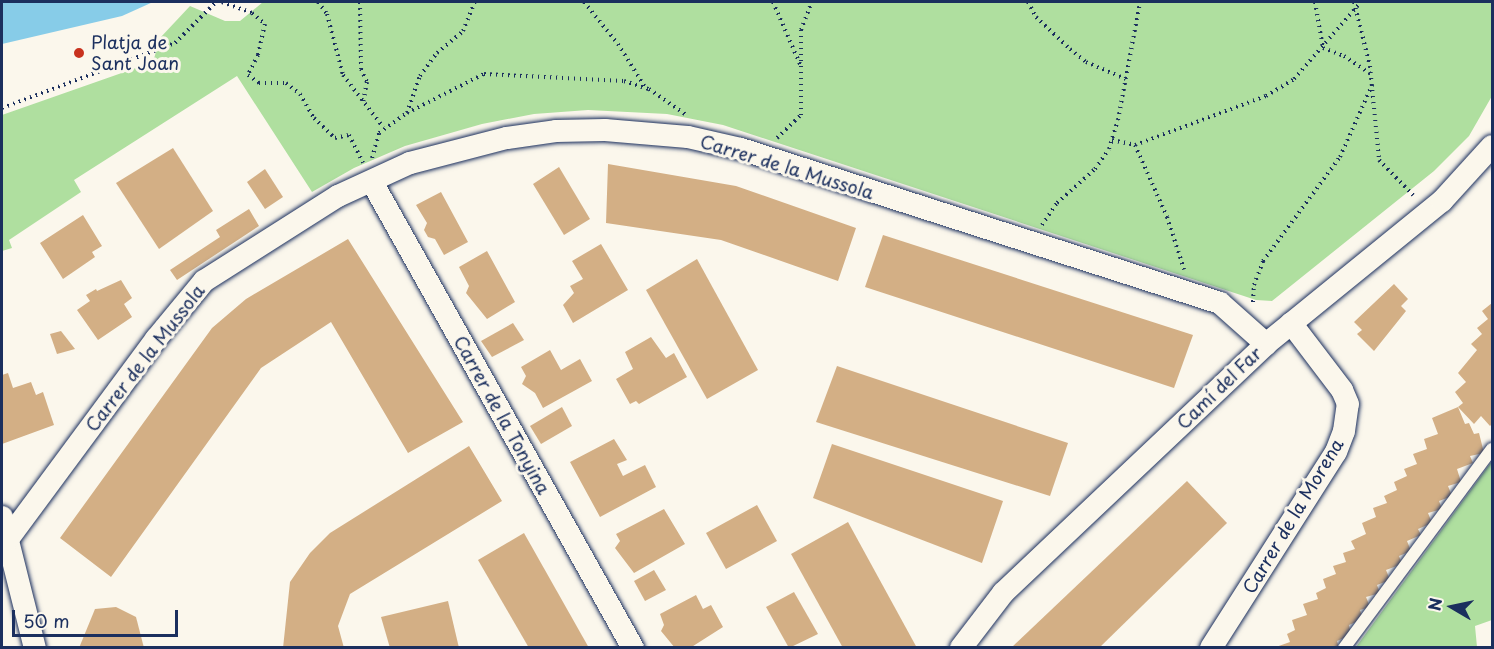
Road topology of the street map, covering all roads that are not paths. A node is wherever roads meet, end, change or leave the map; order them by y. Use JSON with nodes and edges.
{"nodes":[{"id":1,"x":1492,"y":146,"type":"edge"},
{"id":2,"x":372,"y":182,"type":"junction"},
{"id":3,"x":1291,"y":323,"type":"junction"},
{"id":4,"x":1266,"y":344,"type":"junction"},
{"id":5,"x":1492,"y":449,"type":"edge"},
{"id":6,"x":2,"y":518,"type":"edge"},
{"id":7,"x":8,"y":539,"type":"junction"},
{"id":8,"x":34,"y":648,"type":"edge"},
{"id":9,"x":633,"y":648,"type":"edge"},
{"id":10,"x":962,"y":648,"type":"edge"},
{"id":11,"x":1211,"y":648,"type":"edge"},
{"id":12,"x":1344,"y":648,"type":"edge"}],
"edges":[{"from":1,"to":3,"type":"street","name":"Camí del Far"},
{"from":2,"to":4,"type":"street","name":"Carrer de la Mussola"},
{"from":2,"to":7,"type":"street","name":"Carrer de la Mussola"},
{"from":2,"to":9,"type":"street","name":"Carrer de la Tonyina"},
{"from":3,"to":4,"type":"street","name":"Camí del Far"},
{"from":3,"to":11,"type":"street","name":"Carrer de la Morena"},
{"from":4,"to":10,"type":"street","name":"Camí del Far"},
{"from":5,"to":12,"type":"lane"},
{"from":6,"to":7,"type":"street"},
{"from":7,"to":8,"type":"street"}]}
